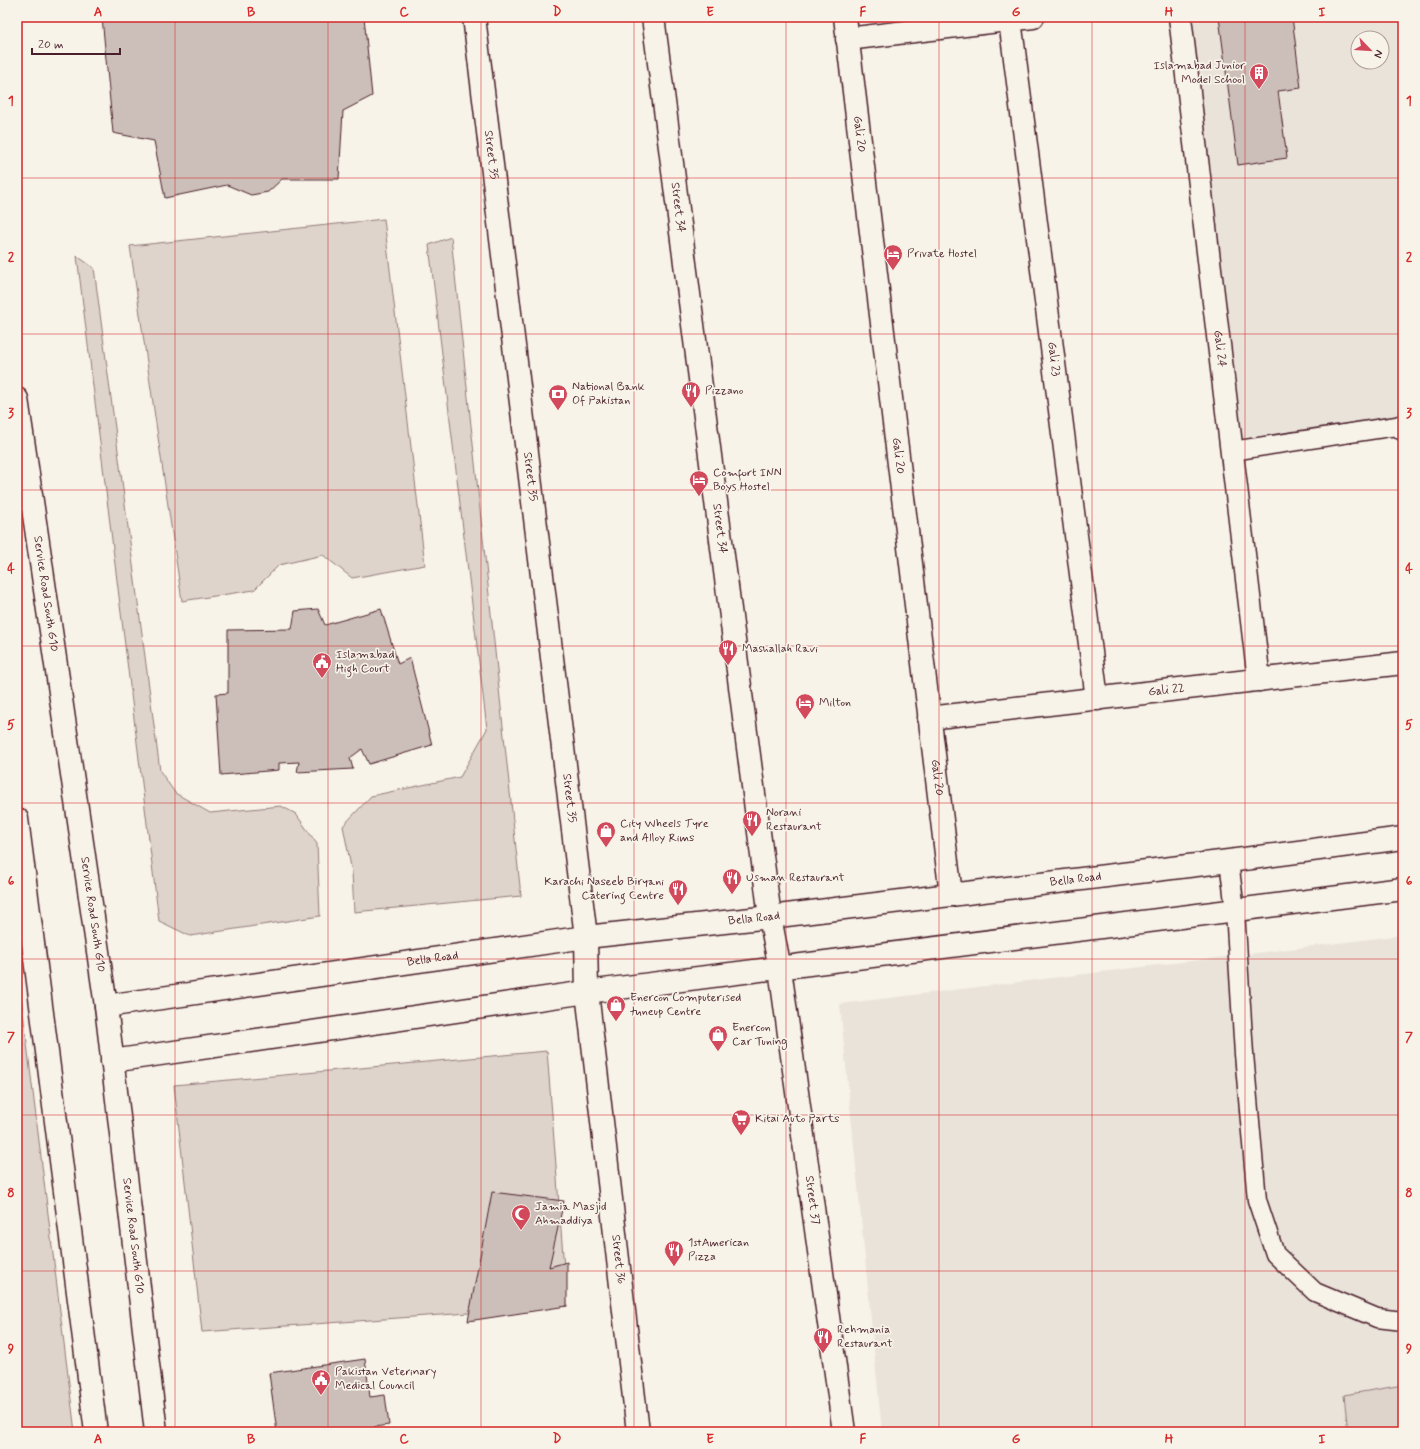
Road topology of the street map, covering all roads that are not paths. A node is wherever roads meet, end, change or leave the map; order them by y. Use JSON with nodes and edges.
{"nodes":[{"id":1,"x":474,"y":17,"type":"edge"},
{"id":2,"x":653,"y":17,"type":"edge"},
{"id":3,"x":844,"y":17,"type":"edge"},
{"id":4,"x":1032,"y":17,"type":"edge"},
{"id":5,"x":1180,"y":17,"type":"edge"},
{"id":6,"x":1010,"y":20,"type":"junction"},
{"id":7,"x":847,"y":39,"type":"junction"},
{"id":8,"x":17,"y":399,"type":"edge"},
{"id":9,"x":1403,"y":426,"type":"edge"},
{"id":10,"x":1403,"y":429,"type":"edge"},
{"id":11,"x":1232,"y":451,"type":"junction"},
{"id":12,"x":1403,"y":663,"type":"edge"},
{"id":13,"x":1259,"y":680,"type":"junction"},
{"id":14,"x":1097,"y":698,"type":"junction"},
{"id":15,"x":929,"y":718,"type":"junction"},
{"id":16,"x":17,"y":819,"type":"edge"},
{"id":17,"x":1403,"y":838,"type":"edge"},
{"id":18,"x":1230,"y":861,"type":"junction"},
{"id":19,"x":1403,"y":889,"type":"edge"},
{"id":20,"x":951,"y":895,"type":"junction"},
{"id":21,"x":1235,"y":910,"type":"junction"},
{"id":22,"x":770,"y":918,"type":"junction"},
{"id":23,"x":586,"y":937,"type":"junction"},
{"id":24,"x":780,"y":969,"type":"junction"},
{"id":25,"x":587,"y":992,"type":"junction"},
{"id":26,"x":106,"y":1006,"type":"junction"},
{"id":27,"x":112,"y":1061,"type":"junction"},
{"id":28,"x":1403,"y":1321,"type":"edge"},
{"id":29,"x":96,"y":1432,"type":"edge"},
{"id":30,"x":156,"y":1432,"type":"edge"},
{"id":31,"x":638,"y":1432,"type":"edge"},
{"id":32,"x":844,"y":1432,"type":"edge"}],
"edges":[{"from":1,"to":23,"type":"street","name":"Street 35"},
{"from":2,"to":22,"type":"street","name":"Street 34"},
{"from":3,"to":7,"type":"street","name":"Gali 20"},
{"from":4,"to":6,"type":"street"},
{"from":5,"to":11,"type":"street","name":"Gali 24"},
{"from":6,"to":7,"type":"street"},
{"from":6,"to":14,"type":"street","name":"Gali 23"},
{"from":7,"to":15,"type":"street","name":"Gali 20"},
{"from":8,"to":26,"type":"street","name":"Service Road South G10"},
{"from":9,"to":10,"type":"street"},
{"from":9,"to":11,"type":"lane"},
{"from":11,"to":13,"type":"street","name":"Gali 24"},
{"from":12,"to":13,"type":"street","name":"Gali 22"},
{"from":13,"to":14,"type":"street","name":"Gali 22"},
{"from":14,"to":15,"type":"street","name":"Gali 22"},
{"from":15,"to":20,"type":"street","name":"Gali 20"},
{"from":16,"to":29,"type":"street"},
{"from":17,"to":18,"type":"street","name":"Bella Road"},
{"from":18,"to":20,"type":"street","name":"Bella Road"},
{"from":18,"to":21,"type":"lane"},
{"from":19,"to":21,"type":"street"},
{"from":20,"to":22,"type":"street","name":"Bella Road"},
{"from":21,"to":24,"type":"street"},
{"from":21,"to":28,"type":"lane"},
{"from":22,"to":23,"type":"street","name":"Bella Road"},
{"from":22,"to":24,"type":"street","name":"Street 34"},
{"from":23,"to":25,"type":"street","name":"Street 35"},
{"from":23,"to":26,"type":"street","name":"Bella Road"},
{"from":24,"to":25,"type":"street"},
{"from":24,"to":32,"type":"street","name":"Street 37"},
{"from":25,"to":27,"type":"street"},
{"from":25,"to":31,"type":"street","name":"Street 36"},
{"from":26,"to":27,"type":"street","name":"Service Road South G10"},
{"from":27,"to":30,"type":"street","name":"Service Road South G10"}]}
